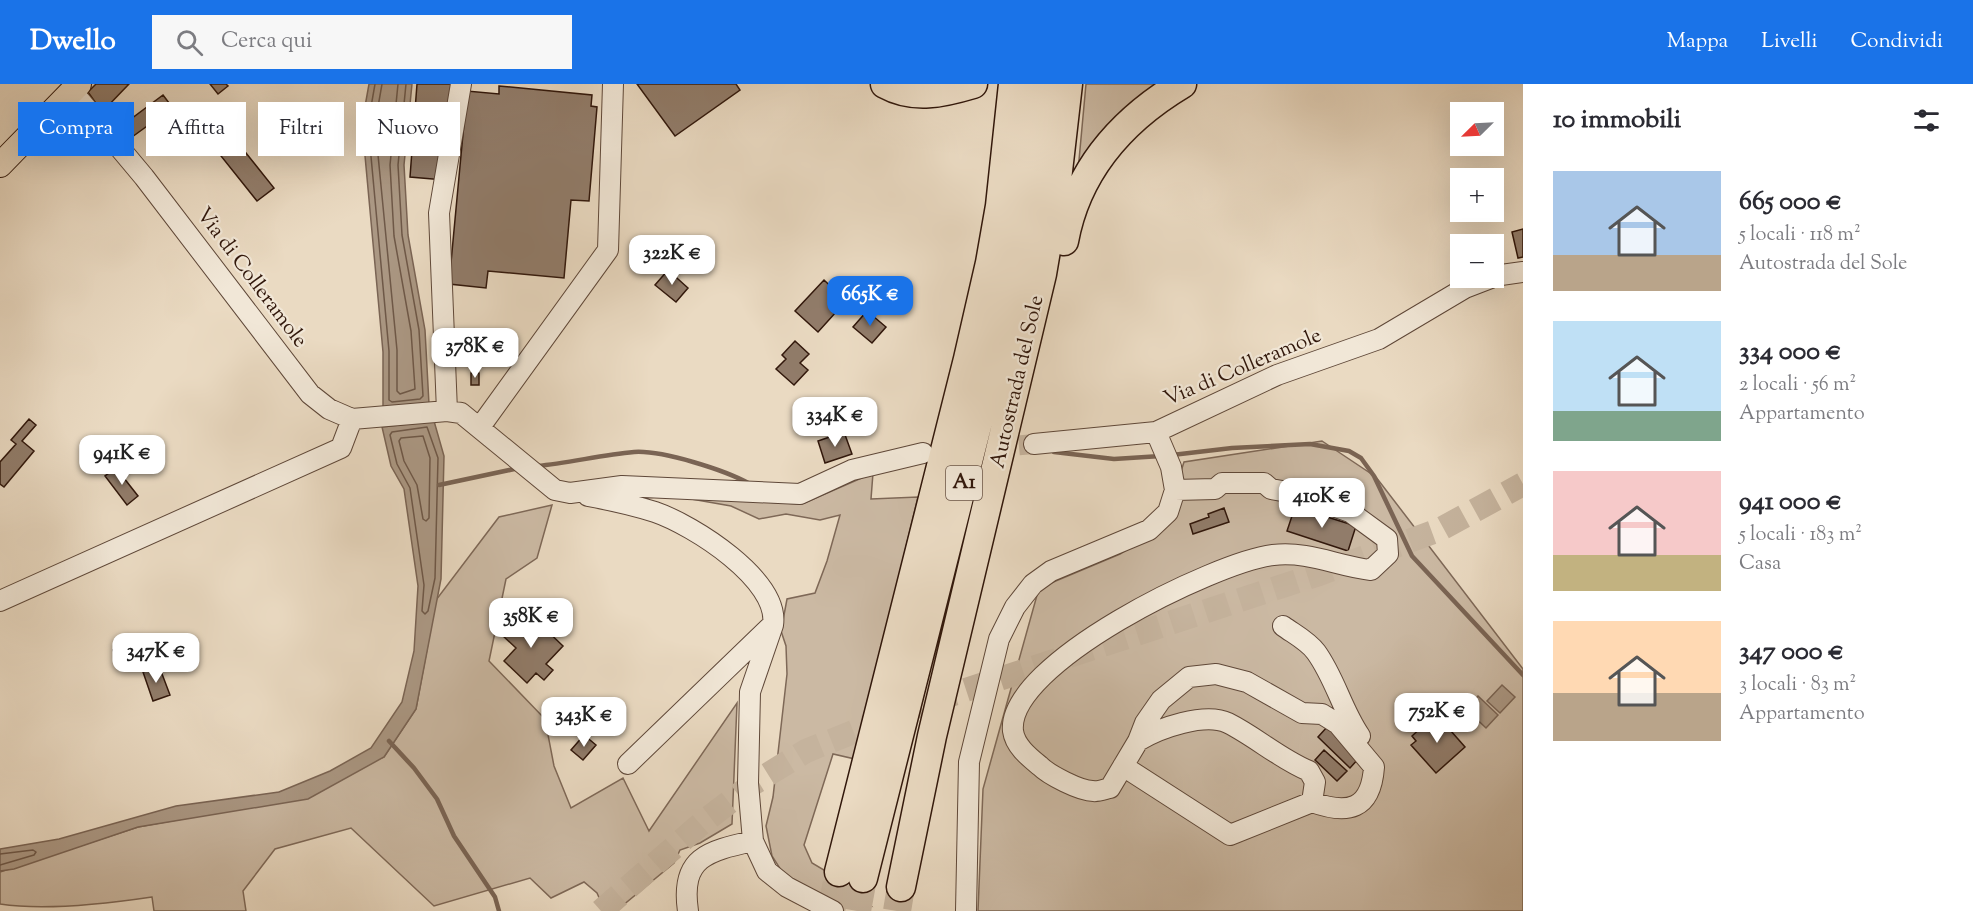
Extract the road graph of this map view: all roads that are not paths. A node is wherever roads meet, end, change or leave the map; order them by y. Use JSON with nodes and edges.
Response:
{"nodes":[{"id":1,"x":461,"y":84,"type":"edge"},
{"id":2,"x":613,"y":84,"type":"edge"},
{"id":3,"x":885,"y":84,"type":"edge"},
{"id":4,"x":974,"y":84,"type":"edge"},
{"id":5,"x":1068,"y":84,"type":"edge"},
{"id":6,"x":1182,"y":84,"type":"edge"},
{"id":7,"x":1014,"y":85,"type":"edge"},
{"id":8,"x":75,"y":88,"type":"edge"},
{"id":9,"x":0,"y":165,"type":"edge"},
{"id":10,"x":1523,"y":272,"type":"edge"},
{"id":11,"x":1504,"y":275,"type":"edge"},
{"id":12,"x":1466,"y":288,"type":"edge"},
{"id":13,"x":440,"y":412,"type":"junction"},
{"id":14,"x":352,"y":419,"type":"junction"},
{"id":15,"x":480,"y":428,"type":"junction"},
{"id":16,"x":1156,"y":432,"type":"junction"},
{"id":17,"x":1034,"y":444,"type":"tunnel mouth"},
{"id":18,"x":923,"y":453,"type":"dead end"},
{"id":19,"x":1175,"y":490,"type":"junction"},
{"id":20,"x":570,"y":493,"type":"junction"},
{"id":21,"x":967,"y":592,"type":"junction"},
{"id":22,"x":0,"y":601,"type":"edge"},
{"id":23,"x":773,"y":625,"type":"junction"},
{"id":24,"x":1283,"y":626,"type":"dead end"},
{"id":25,"x":1138,"y":741,"type":"junction"},
{"id":26,"x":628,"y":764,"type":"dead end"},
{"id":27,"x":1123,"y":766,"type":"junction"},
{"id":28,"x":1374,"y":767,"type":"junction"},
{"id":29,"x":1312,"y":802,"type":"junction"},
{"id":30,"x":753,"y":841,"type":"junction"},
{"id":31,"x":901,"y":887,"type":"tunnel mouth"},
{"id":32,"x":688,"y":911,"type":"edge"},
{"id":33,"x":833,"y":911,"type":"edge"},
{"id":34,"x":966,"y":911,"type":"edge"}],
"edges":[{"from":1,"to":13,"type":"street"},
{"from":2,"to":15,"type":"street"},
{"from":3,"to":4,"type":"highway"},
{"from":5,"to":21,"type":"highway","name":"Autostrada del Sole","number":"A1"},
{"from":6,"to":21,"type":"highway"},
{"from":7,"to":7,"type":"highway","name":"Autostrada del Sole","number":"A1"},
{"from":8,"to":9,"type":"main road"},
{"from":8,"to":14,"type":"street","name":"Via di Colleramole"},
{"from":10,"to":11,"type":"street","name":"Via di Colleramole"},
{"from":12,"to":16,"type":"street","name":"Via di Colleramole"},
{"from":13,"to":14,"type":"street","name":"Via di Colleramole"},
{"from":13,"to":15,"type":"street"},
{"from":14,"to":22,"type":"street"},
{"from":15,"to":20,"type":"street"},
{"from":16,"to":17,"type":"street","name":"Via di Colleramole"},
{"from":16,"to":19,"type":"street"},
{"from":18,"to":20,"type":"street"},
{"from":19,"to":27,"type":"street"},
{"from":19,"to":34,"type":"street"},
{"from":20,"to":23,"type":"street"},
{"from":21,"to":31,"type":"highway","name":"Autostrada del Sole","number":"A1"},
{"from":23,"to":26,"type":"street"},
{"from":23,"to":30,"type":"street"},
{"from":24,"to":28,"type":"street"},
{"from":25,"to":27,"type":"street"},
{"from":25,"to":28,"type":"street"},
{"from":25,"to":29,"type":"street"},
{"from":27,"to":29,"type":"street"},
{"from":28,"to":29,"type":"street"},
{"from":30,"to":32,"type":"street"},
{"from":30,"to":33,"type":"street"}]}
